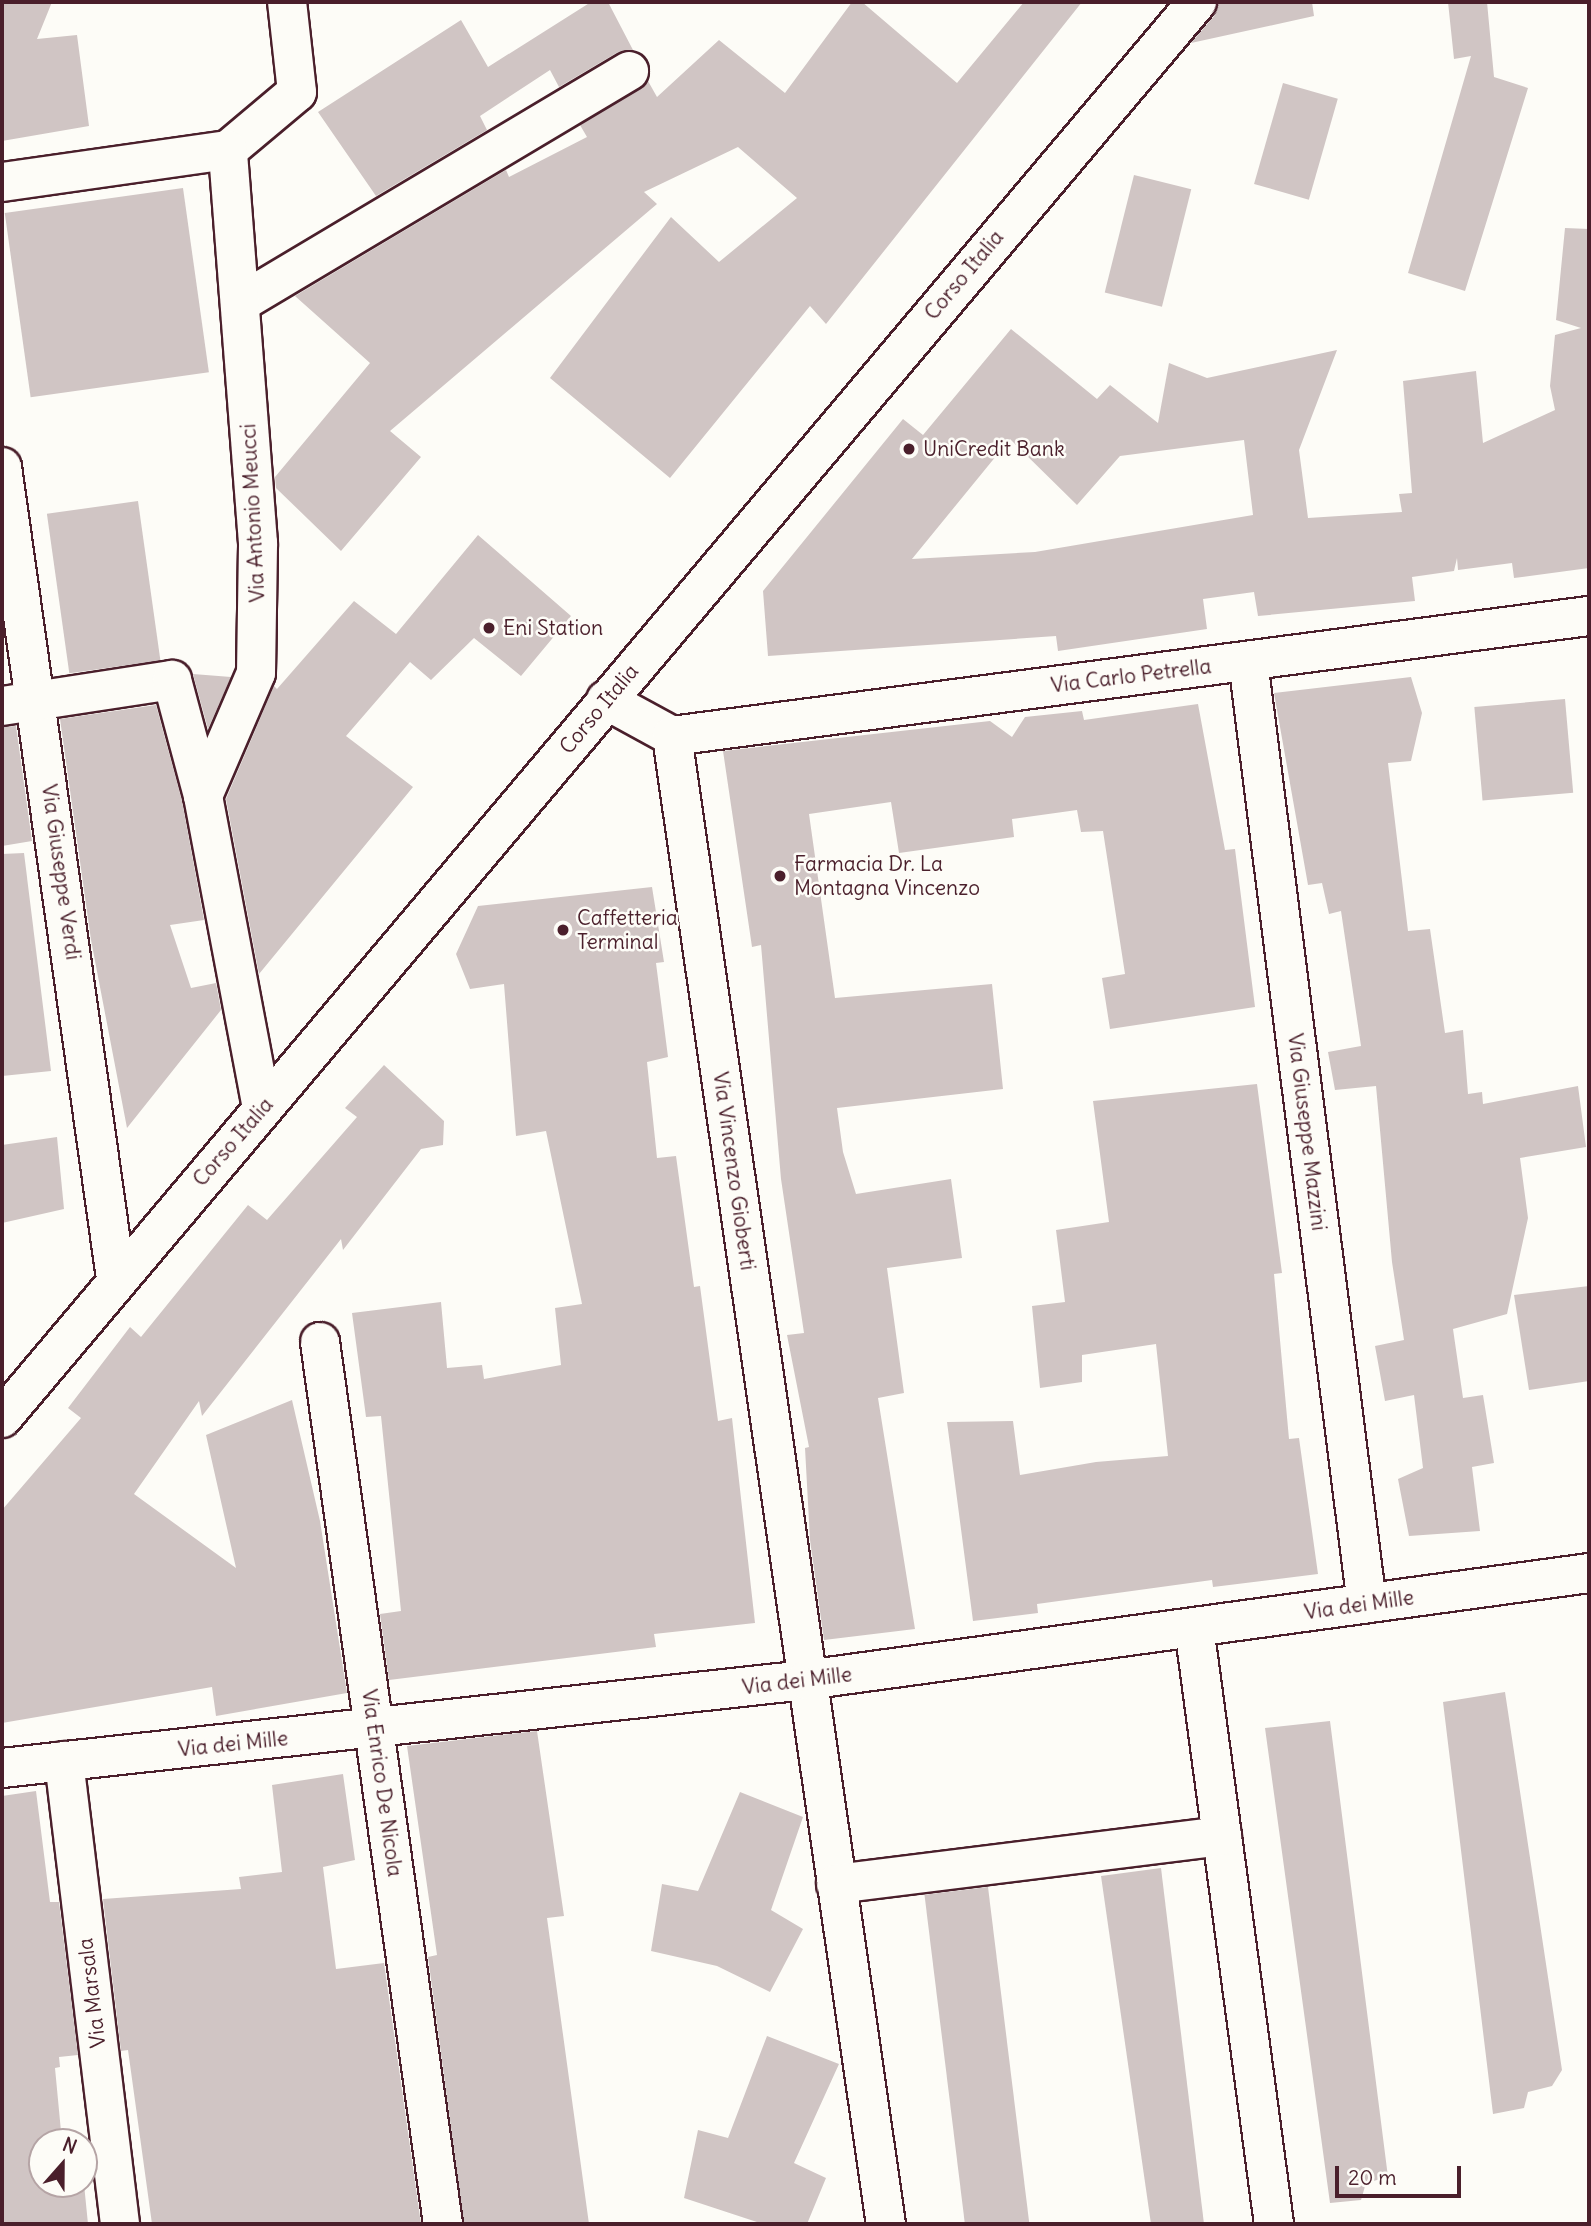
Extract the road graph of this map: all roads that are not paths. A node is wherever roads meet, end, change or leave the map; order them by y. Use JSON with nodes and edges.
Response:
{"nodes":[{"id":1,"x":287,"y":2,"type":"edge"},
{"id":2,"x":1183,"y":6,"type":"edge"},
{"id":3,"x":629,"y":71,"type":"dead end"},
{"id":4,"x":228,"y":150,"type":"junction"},
{"id":5,"x":2,"y":182,"type":"edge"},
{"id":6,"x":240,"y":303,"type":"junction"},
{"id":7,"x":2,"y":467,"type":"edge"},
{"id":8,"x":1589,"y":616,"type":"edge"},
{"id":9,"x":1248,"y":661,"type":"junction"},
{"id":10,"x":606,"y":700,"type":"junction"},
{"id":11,"x":20,"y":704,"type":"edge"},
{"id":12,"x":672,"y":736,"type":"junction"},
{"id":13,"x":203,"y":796,"type":"junction"},
{"id":14,"x":262,"y":1108,"type":"junction"},
{"id":15,"x":116,"y":1278,"type":"junction"},
{"id":16,"x":320,"y":1342,"type":"dead end"},
{"id":17,"x":2,"y":1418,"type":"edge"},
{"id":18,"x":1589,"y":1573,"type":"edge"},
{"id":19,"x":1367,"y":1604,"type":"junction"},
{"id":20,"x":1194,"y":1627,"type":"junction"},
{"id":21,"x":806,"y":1680,"type":"junction"},
{"id":22,"x":375,"y":1730,"type":"junction"},
{"id":23,"x":64,"y":1761,"type":"junction"},
{"id":24,"x":2,"y":1768,"type":"edge"},
{"id":25,"x":1222,"y":1836,"type":"junction"},
{"id":26,"x":836,"y":1884,"type":"junction"},
{"id":27,"x":120,"y":2224,"type":"edge"},
{"id":28,"x":443,"y":2224,"type":"edge"},
{"id":29,"x":886,"y":2224,"type":"edge"},
{"id":30,"x":1274,"y":2224,"type":"edge"}],
"edges":[{"from":1,"to":4,"type":"street"},
{"from":2,"to":10,"type":"street","name":"Corso Italia"},
{"from":3,"to":6,"type":"street"},
{"from":4,"to":5,"type":"street"},
{"from":4,"to":6,"type":"street","name":"Via Antonio Meucci"},
{"from":6,"to":13,"type":"street","name":"Via Antonio Meucci"},
{"from":7,"to":11,"type":"street","name":"Via Giuseppe Verdi"},
{"from":8,"to":9,"type":"street","name":"Via Carlo Petrella"},
{"from":9,"to":12,"type":"street","name":"Via Carlo Petrella"},
{"from":9,"to":19,"type":"street","name":"Via Giuseppe Mazzini"},
{"from":10,"to":12,"type":"street"},
{"from":10,"to":14,"type":"street","name":"Corso Italia"},
{"from":11,"to":13,"type":"street"},
{"from":11,"to":15,"type":"street","name":"Via Giuseppe Verdi"},
{"from":12,"to":21,"type":"street","name":"Via Vincenzo Gioberti"},
{"from":13,"to":14,"type":"street"},
{"from":14,"to":15,"type":"street","name":"Corso Italia"},
{"from":15,"to":17,"type":"street","name":"Corso Italia"},
{"from":16,"to":22,"type":"street","name":"Via Enrico De Nicola"},
{"from":18,"to":19,"type":"street","name":"Via dei Mille"},
{"from":19,"to":20,"type":"street","name":"Via dei Mille"},
{"from":20,"to":21,"type":"street","name":"Via dei Mille"},
{"from":20,"to":25,"type":"street"},
{"from":21,"to":22,"type":"street","name":"Via dei Mille"},
{"from":21,"to":26,"type":"street","name":"Via Vincenzo Gioberti"},
{"from":22,"to":23,"type":"street","name":"Via dei Mille"},
{"from":22,"to":28,"type":"street","name":"Via Enrico De Nicola"},
{"from":23,"to":24,"type":"street","name":"Via dei Mille"},
{"from":23,"to":27,"type":"street","name":"Via Marsala"},
{"from":25,"to":26,"type":"street"},
{"from":25,"to":30,"type":"street"},
{"from":26,"to":29,"type":"street","name":"Via Vincenzo Gioberti"}]}
